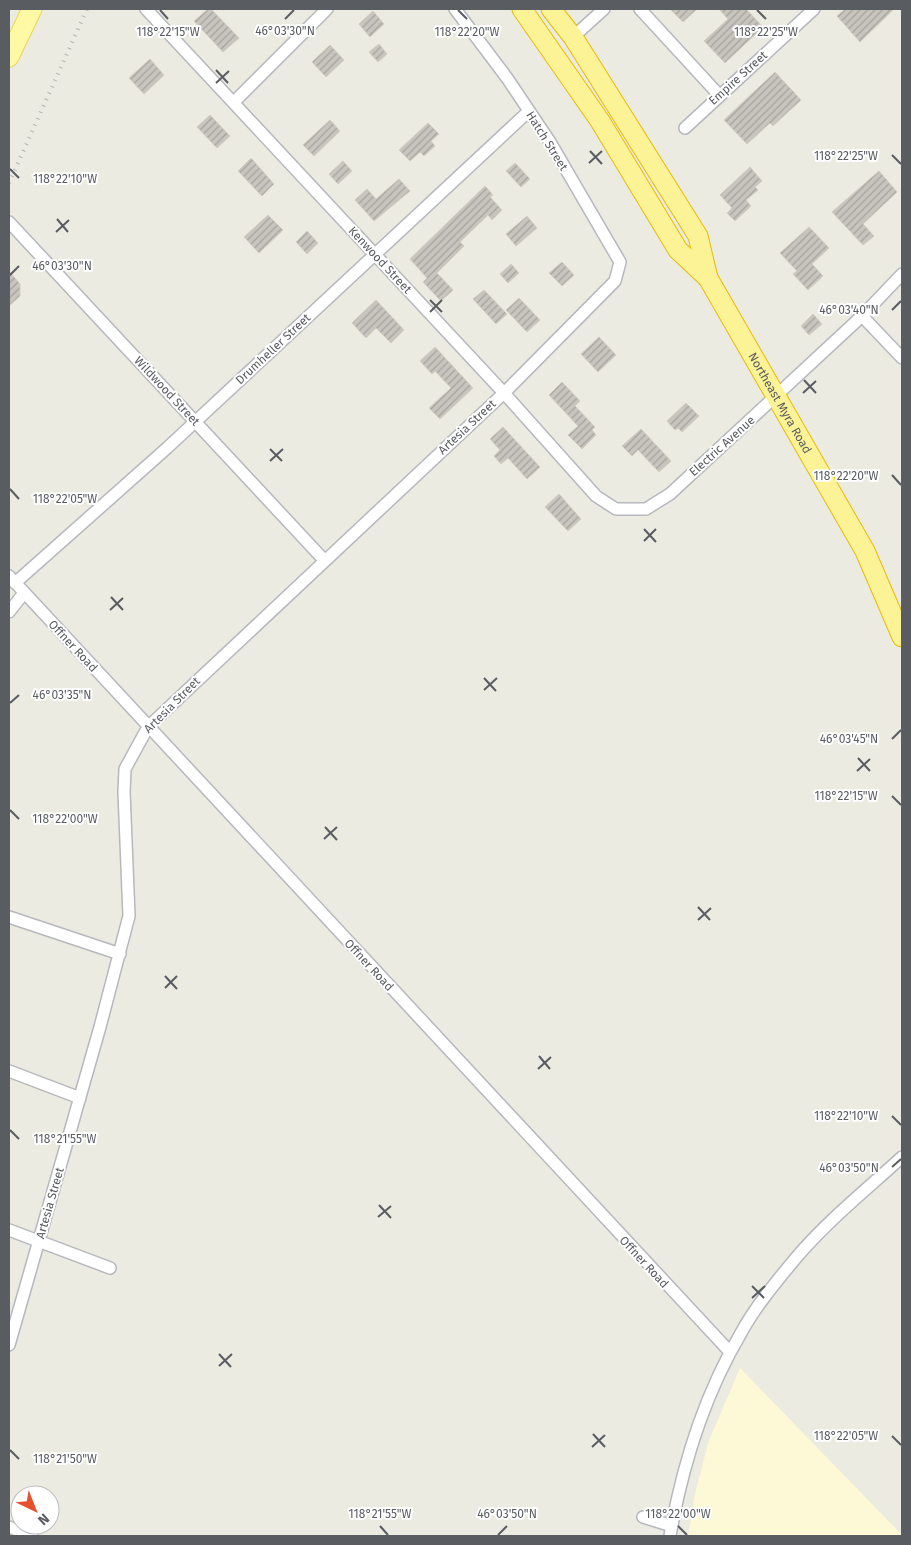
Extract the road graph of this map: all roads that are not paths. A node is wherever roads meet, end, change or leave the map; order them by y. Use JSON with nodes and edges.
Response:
{"nodes":[{"id":1,"x":32,"y":9,"type":"edge"},
{"id":2,"x":146,"y":9,"type":"edge"},
{"id":3,"x":327,"y":9,"type":"edge"},
{"id":4,"x":455,"y":9,"type":"edge"},
{"id":5,"x":522,"y":9,"type":"edge"},
{"id":6,"x":551,"y":9,"type":"edge"},
{"id":7,"x":604,"y":9,"type":"edge"},
{"id":8,"x":640,"y":9,"type":"edge"},
{"id":9,"x":814,"y":9,"type":"edge"},
{"id":10,"x":573,"y":37,"type":"junction"},
{"id":11,"x":9,"y":57,"type":"edge"},
{"id":12,"x":719,"y":95,"type":"junction"},
{"id":13,"x":234,"y":102,"type":"junction"},
{"id":14,"x":529,"y":112,"type":"junction"},
{"id":15,"x":685,"y":128,"type":"dead end"},
{"id":16,"x":9,"y":222,"type":"edge"},
{"id":17,"x":375,"y":254,"type":"junction"},
{"id":18,"x":902,"y":274,"type":"edge"},
{"id":19,"x":708,"y":278,"type":"junction"},
{"id":20,"x":615,"y":281,"type":"joint"},
{"id":21,"x":862,"y":316,"type":"junction"},
{"id":22,"x":902,"y":358,"type":"edge"},
{"id":23,"x":504,"y":392,"type":"junction"},
{"id":24,"x":775,"y":398,"type":"junction"},
{"id":25,"x":195,"y":422,"type":"junction"},
{"id":26,"x":616,"y":510,"type":"joint"},
{"id":27,"x":324,"y":560,"type":"junction"},
{"id":28,"x":12,"y":580,"type":"edge"},
{"id":29,"x":24,"y":593,"type":"junction"},
{"id":30,"x":9,"y":612,"type":"edge"},
{"id":31,"x":902,"y":636,"type":"edge"},
{"id":32,"x":148,"y":726,"type":"junction"},
{"id":33,"x":9,"y":917,"type":"edge"},
{"id":34,"x":120,"y":954,"type":"junction"},
{"id":35,"x":9,"y":1071,"type":"edge"},
{"id":36,"x":80,"y":1098,"type":"junction"},
{"id":37,"x":902,"y":1158,"type":"edge"},
{"id":38,"x":9,"y":1230,"type":"edge"},
{"id":39,"x":39,"y":1241,"type":"junction"},
{"id":40,"x":110,"y":1268,"type":"dead end"},
{"id":41,"x":9,"y":1345,"type":"edge"},
{"id":42,"x":730,"y":1352,"type":"junction"},
{"id":43,"x":643,"y":1518,"type":"dead end"},
{"id":44,"x":9,"y":1527,"type":"edge"},
{"id":45,"x":671,"y":1531,"type":"edge"},
{"id":46,"x":32,"y":1536,"type":"edge"}],
"edges":[{"from":1,"to":11,"type":"main road"},
{"from":2,"to":13,"type":"street","name":"Kenwood Street"},
{"from":3,"to":13,"type":"street"},
{"from":4,"to":14,"type":"street","name":"Hatch Street"},
{"from":5,"to":19,"type":"highway","name":"Northeast Myra Road"},
{"from":6,"to":10,"type":"highway","name":"Northeast Myra Road"},
{"from":7,"to":10,"type":"street"},
{"from":8,"to":12,"type":"street"},
{"from":9,"to":12,"type":"street","name":"Empire Street"},
{"from":10,"to":19,"type":"highway","name":"Northeast Myra Road"},
{"from":12,"to":15,"type":"street","name":"Empire Street"},
{"from":13,"to":17,"type":"street","name":"Kenwood Street"},
{"from":14,"to":17,"type":"street","name":"Drumheller Street"},
{"from":14,"to":20,"type":"street","name":"Hatch Street"},
{"from":16,"to":25,"type":"street","name":"Wildwood Street"},
{"from":17,"to":23,"type":"street","name":"Kenwood Street"},
{"from":17,"to":25,"type":"street","name":"Drumheller Street"},
{"from":18,"to":21,"type":"street","name":"Electric Avenue"},
{"from":19,"to":24,"type":"highway","name":"Northeast Myra Road"},
{"from":20,"to":23,"type":"street","name":"Artesia Street"},
{"from":21,"to":22,"type":"street"},
{"from":21,"to":24,"type":"street","name":"Electric Avenue"},
{"from":23,"to":26,"type":"street","name":"Kenwood Street"},
{"from":23,"to":27,"type":"street","name":"Artesia Street"},
{"from":24,"to":26,"type":"street","name":"Electric Avenue"},
{"from":24,"to":31,"type":"highway","name":"Northeast Myra Road"},
{"from":25,"to":27,"type":"street","name":"Wildwood Street"},
{"from":25,"to":28,"type":"street","name":"Drumheller Street"},
{"from":27,"to":32,"type":"street","name":"Artesia Street"},
{"from":28,"to":29,"type":"street","name":"Offner Road"},
{"from":29,"to":30,"type":"street"},
{"from":29,"to":32,"type":"street","name":"Offner Road"},
{"from":32,"to":34,"type":"street","name":"Artesia Street"},
{"from":32,"to":42,"type":"street","name":"Offner Road"},
{"from":33,"to":34,"type":"street"},
{"from":34,"to":36,"type":"street","name":"Artesia Street"},
{"from":35,"to":36,"type":"street"},
{"from":36,"to":39,"type":"street","name":"Artesia Street"},
{"from":37,"to":42,"type":"street"},
{"from":38,"to":39,"type":"street"},
{"from":39,"to":40,"type":"street"},
{"from":39,"to":41,"type":"street","name":"Artesia Street"},
{"from":42,"to":45,"type":"street"},
{"from":43,"to":45,"type":"street"},
{"from":44,"to":46,"type":"street"}]}
